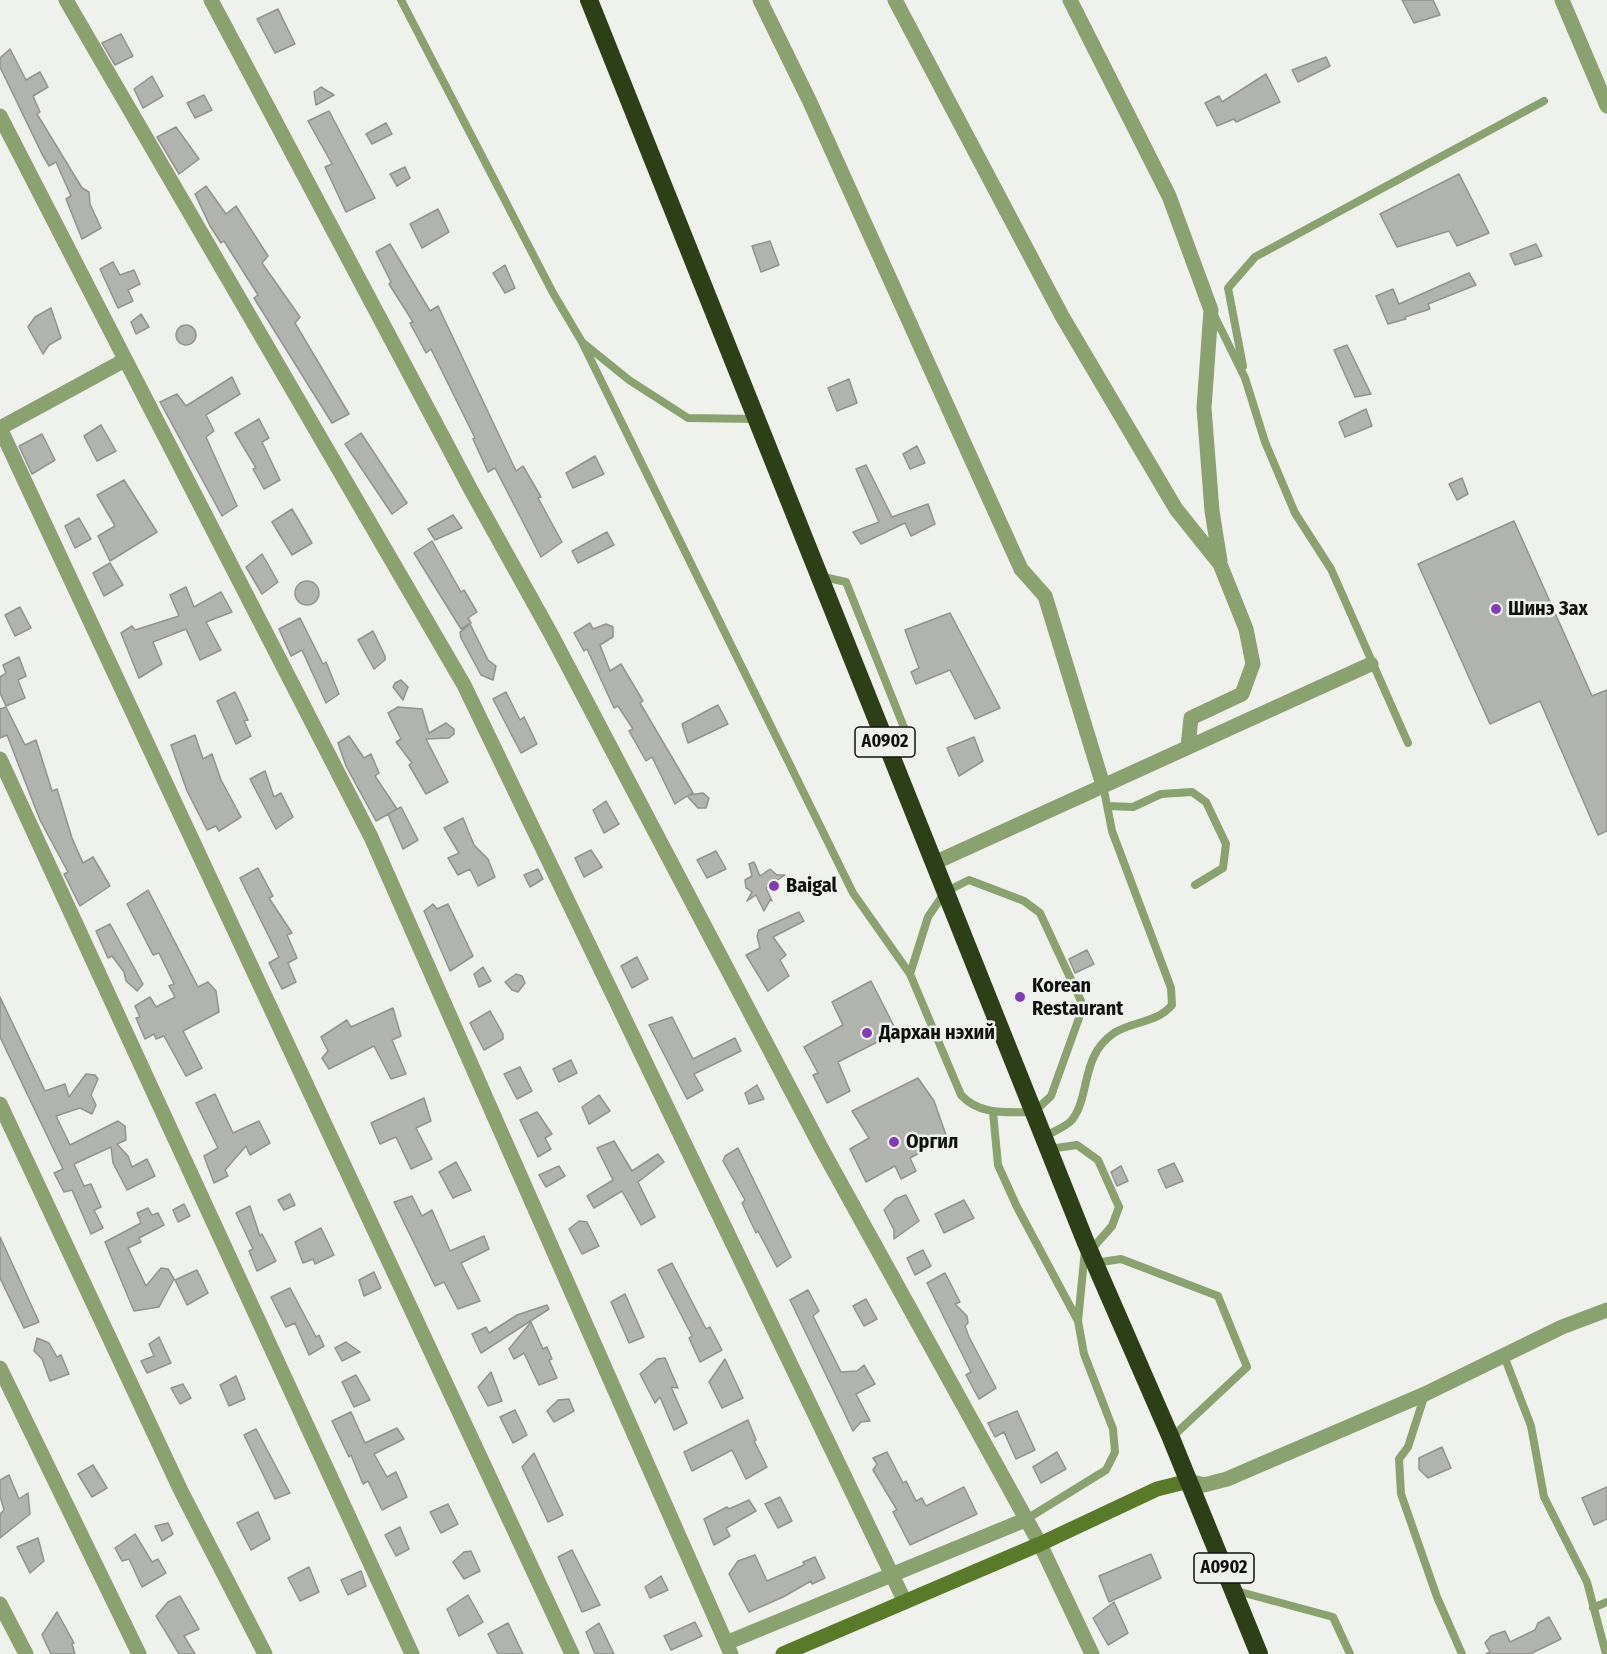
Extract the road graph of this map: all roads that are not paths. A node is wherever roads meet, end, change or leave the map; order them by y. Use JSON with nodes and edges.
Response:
{"nodes":[{"id":1,"x":66,"y":0,"type":"edge"},
{"id":2,"x":211,"y":0,"type":"edge"},
{"id":3,"x":401,"y":0,"type":"edge"},
{"id":4,"x":589,"y":0,"type":"edge"},
{"id":5,"x":760,"y":0,"type":"edge"},
{"id":6,"x":895,"y":0,"type":"edge"},
{"id":7,"x":1070,"y":0,"type":"edge"},
{"id":8,"x":1562,"y":0,"type":"edge"},
{"id":9,"x":1544,"y":101,"type":"dead end"},
{"id":10,"x":1607,"y":106,"type":"edge"},
{"id":11,"x":0,"y":116,"type":"edge"},
{"id":12,"x":1211,"y":310,"type":"junction"},
{"id":13,"x":582,"y":342,"type":"junction"},
{"id":14,"x":125,"y":360,"type":"junction"},
{"id":15,"x":1245,"y":378,"type":"junction"},
{"id":16,"x":755,"y":419,"type":"junction"},
{"id":17,"x":0,"y":428,"type":"edge"},
{"id":18,"x":1220,"y":564,"type":"junction"},
{"id":19,"x":818,"y":576,"type":"junction"},
{"id":20,"x":1371,"y":664,"type":"junction"},
{"id":21,"x":887,"y":684,"type":"junction"},
{"id":22,"x":865,"y":692,"type":"junction"},
{"id":23,"x":1408,"y":743,"type":"dead end"},
{"id":24,"x":1188,"y":747,"type":"junction"},
{"id":25,"x":891,"y":757,"type":"junction"},
{"id":26,"x":0,"y":759,"type":"edge"},
{"id":27,"x":1103,"y":785,"type":"junction"},
{"id":28,"x":1108,"y":806,"type":"junction"},
{"id":29,"x":934,"y":863,"type":"junction"},
{"id":30,"x":1195,"y":885,"type":"dead end"},
{"id":31,"x":945,"y":892,"type":"junction"},
{"id":32,"x":910,"y":974,"type":"junction"},
{"id":33,"x":0,"y":1104,"type":"edge"},
{"id":34,"x":993,"y":1112,"type":"junction"},
{"id":35,"x":1034,"y":1112,"type":"junction"},
{"id":36,"x":1046,"y":1143,"type":"junction"},
{"id":37,"x":1090,"y":1253,"type":"junction"},
{"id":38,"x":1607,"y":1310,"type":"edge"},
{"id":39,"x":1078,"y":1321,"type":"junction"},
{"id":40,"x":1504,"y":1356,"type":"junction"},
{"id":41,"x":0,"y":1368,"type":"edge"},
{"id":42,"x":1425,"y":1394,"type":"junction"},
{"id":43,"x":1170,"y":1438,"type":"junction"},
{"id":44,"x":1189,"y":1481,"type":"junction"},
{"id":45,"x":1025,"y":1520,"type":"junction"},
{"id":46,"x":1041,"y":1544,"type":"junction"},
{"id":47,"x":891,"y":1573,"type":"junction"},
{"id":48,"x":1233,"y":1589,"type":"junction"},
{"id":49,"x":905,"y":1602,"type":"junction"},
{"id":50,"x":1607,"y":1602,"type":"edge"},
{"id":51,"x":0,"y":1604,"type":"edge"},
{"id":52,"x":1593,"y":1608,"type":"junction"},
{"id":53,"x":728,"y":1648,"type":"edge"},
{"id":54,"x":26,"y":1654,"type":"edge"},
{"id":55,"x":139,"y":1654,"type":"edge"},
{"id":56,"x":265,"y":1654,"type":"edge"},
{"id":57,"x":412,"y":1654,"type":"edge"},
{"id":58,"x":572,"y":1654,"type":"edge"},
{"id":59,"x":783,"y":1654,"type":"edge"},
{"id":60,"x":1092,"y":1654,"type":"edge"},
{"id":61,"x":1259,"y":1654,"type":"edge"},
{"id":62,"x":1350,"y":1654,"type":"edge"},
{"id":63,"x":1462,"y":1654,"type":"edge"},
{"id":64,"x":1605,"y":1654,"type":"edge"}],
"edges":[{"from":1,"to":47,"type":"street"},
{"from":2,"to":45,"type":"street"},
{"from":3,"to":13,"type":"lane"},
{"from":4,"to":16,"type":"highway","number":"A0902"},
{"from":5,"to":27,"type":"street"},
{"from":6,"to":18,"type":"street"},
{"from":7,"to":12,"type":"street"},
{"from":8,"to":10,"type":"street"},
{"from":9,"to":15,"type":"lane"},
{"from":11,"to":14,"type":"street"},
{"from":12,"to":15,"type":"lane"},
{"from":12,"to":18,"type":"street"},
{"from":13,"to":16,"type":"lane"},
{"from":13,"to":32,"type":"lane"},
{"from":14,"to":17,"type":"street"},
{"from":14,"to":53,"type":"street"},
{"from":15,"to":20,"type":"lane"},
{"from":16,"to":19,"type":"highway","number":"A0902"},
{"from":17,"to":58,"type":"street"},
{"from":18,"to":24,"type":"street"},
{"from":19,"to":21,"type":"lane"},
{"from":19,"to":22,"type":"highway","number":"A0902"},
{"from":20,"to":23,"type":"lane"},
{"from":20,"to":24,"type":"street"},
{"from":21,"to":22,"type":"lane"},
{"from":21,"to":25,"type":"lane"},
{"from":22,"to":25,"type":"highway","number":"A0902"},
{"from":24,"to":27,"type":"street"},
{"from":25,"to":29,"type":"highway","number":"A0902"},
{"from":26,"to":57,"type":"street"},
{"from":27,"to":28,"type":"lane"},
{"from":27,"to":29,"type":"street"},
{"from":28,"to":30,"type":"lane"},
{"from":28,"to":36,"type":"lane"},
{"from":29,"to":31,"type":"highway","number":"A0902"},
{"from":31,"to":32,"type":"lane"},
{"from":31,"to":35,"type":"highway","number":"A0902"},
{"from":31,"to":35,"type":"lane"},
{"from":32,"to":34,"type":"lane"},
{"from":33,"to":56,"type":"street"},
{"from":34,"to":35,"type":"lane"},
{"from":34,"to":39,"type":"lane"},
{"from":35,"to":36,"type":"highway","number":"A0902"},
{"from":36,"to":37,"type":"highway","number":"A0902"},
{"from":36,"to":37,"type":"lane"},
{"from":37,"to":39,"type":"lane"},
{"from":37,"to":43,"type":"highway","number":"A0902"},
{"from":37,"to":43,"type":"lane"},
{"from":38,"to":40,"type":"street"},
{"from":39,"to":45,"type":"lane"},
{"from":40,"to":42,"type":"street"},
{"from":40,"to":52,"type":"lane"},
{"from":41,"to":55,"type":"street"},
{"from":42,"to":44,"type":"street"},
{"from":42,"to":63,"type":"lane"},
{"from":43,"to":44,"type":"highway","number":"A0902"},
{"from":44,"to":46,"type":"street"},
{"from":44,"to":48,"type":"highway","number":"A0902"},
{"from":45,"to":46,"type":"street"},
{"from":45,"to":47,"type":"street"},
{"from":46,"to":49,"type":"street"},
{"from":46,"to":60,"type":"street"},
{"from":47,"to":49,"type":"street"},
{"from":47,"to":53,"type":"street"},
{"from":48,"to":61,"type":"highway","number":"A0902"},
{"from":48,"to":62,"type":"lane"},
{"from":49,"to":59,"type":"street"},
{"from":50,"to":52,"type":"lane"},
{"from":51,"to":54,"type":"street"},
{"from":52,"to":64,"type":"lane"}]}
